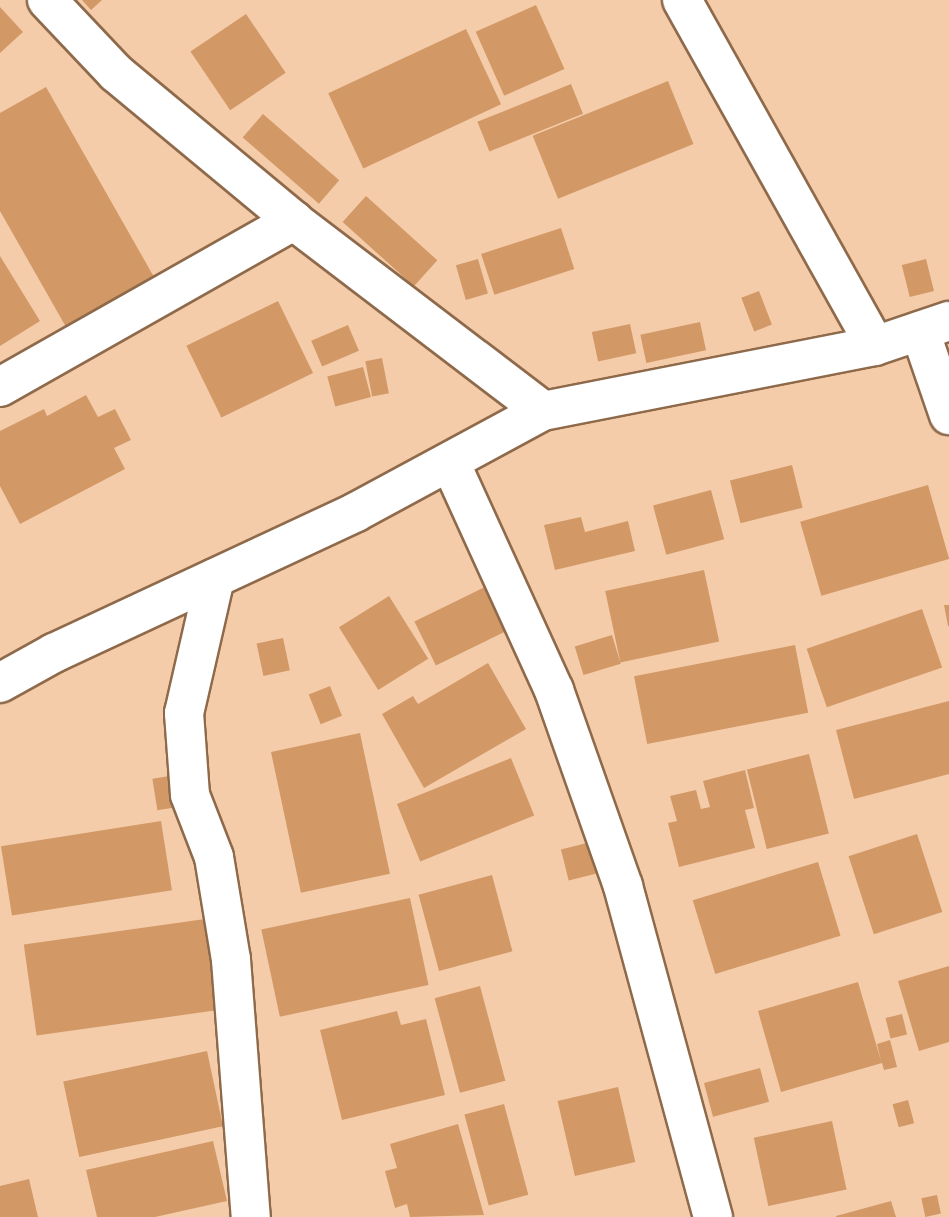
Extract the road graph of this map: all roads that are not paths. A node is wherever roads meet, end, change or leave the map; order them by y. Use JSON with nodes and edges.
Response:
{"nodes":[{"id":1,"x":47,"y":0,"type":"edge"},
{"id":2,"x":682,"y":0,"type":"edge"},
{"id":3,"x":294,"y":221,"type":"junction"},
{"id":4,"x":934,"y":326,"type":"edge"},
{"id":5,"x":875,"y":346,"type":"junction"},
{"id":6,"x":0,"y":387,"type":"edge"},
{"id":7,"x":543,"y":411,"type":"junction"},
{"id":8,"x":949,"y":415,"type":"edge"},
{"id":9,"x":450,"y":461,"type":"junction"},
{"id":10,"x":215,"y":578,"type":"junction"},
{"id":11,"x":0,"y":683,"type":"edge"},
{"id":12,"x":251,"y":1217,"type":"edge"},
{"id":13,"x":713,"y":1217,"type":"edge"}],
"edges":[{"from":1,"to":3,"type":"street"},
{"from":2,"to":5,"type":"street"},
{"from":3,"to":6,"type":"street"},
{"from":3,"to":7,"type":"street"},
{"from":4,"to":5,"type":"street"},
{"from":4,"to":8,"type":"street"},
{"from":5,"to":7,"type":"street"},
{"from":7,"to":9,"type":"street"},
{"from":9,"to":10,"type":"street"},
{"from":9,"to":13,"type":"street"},
{"from":10,"to":11,"type":"street"},
{"from":10,"to":12,"type":"street"}]}
